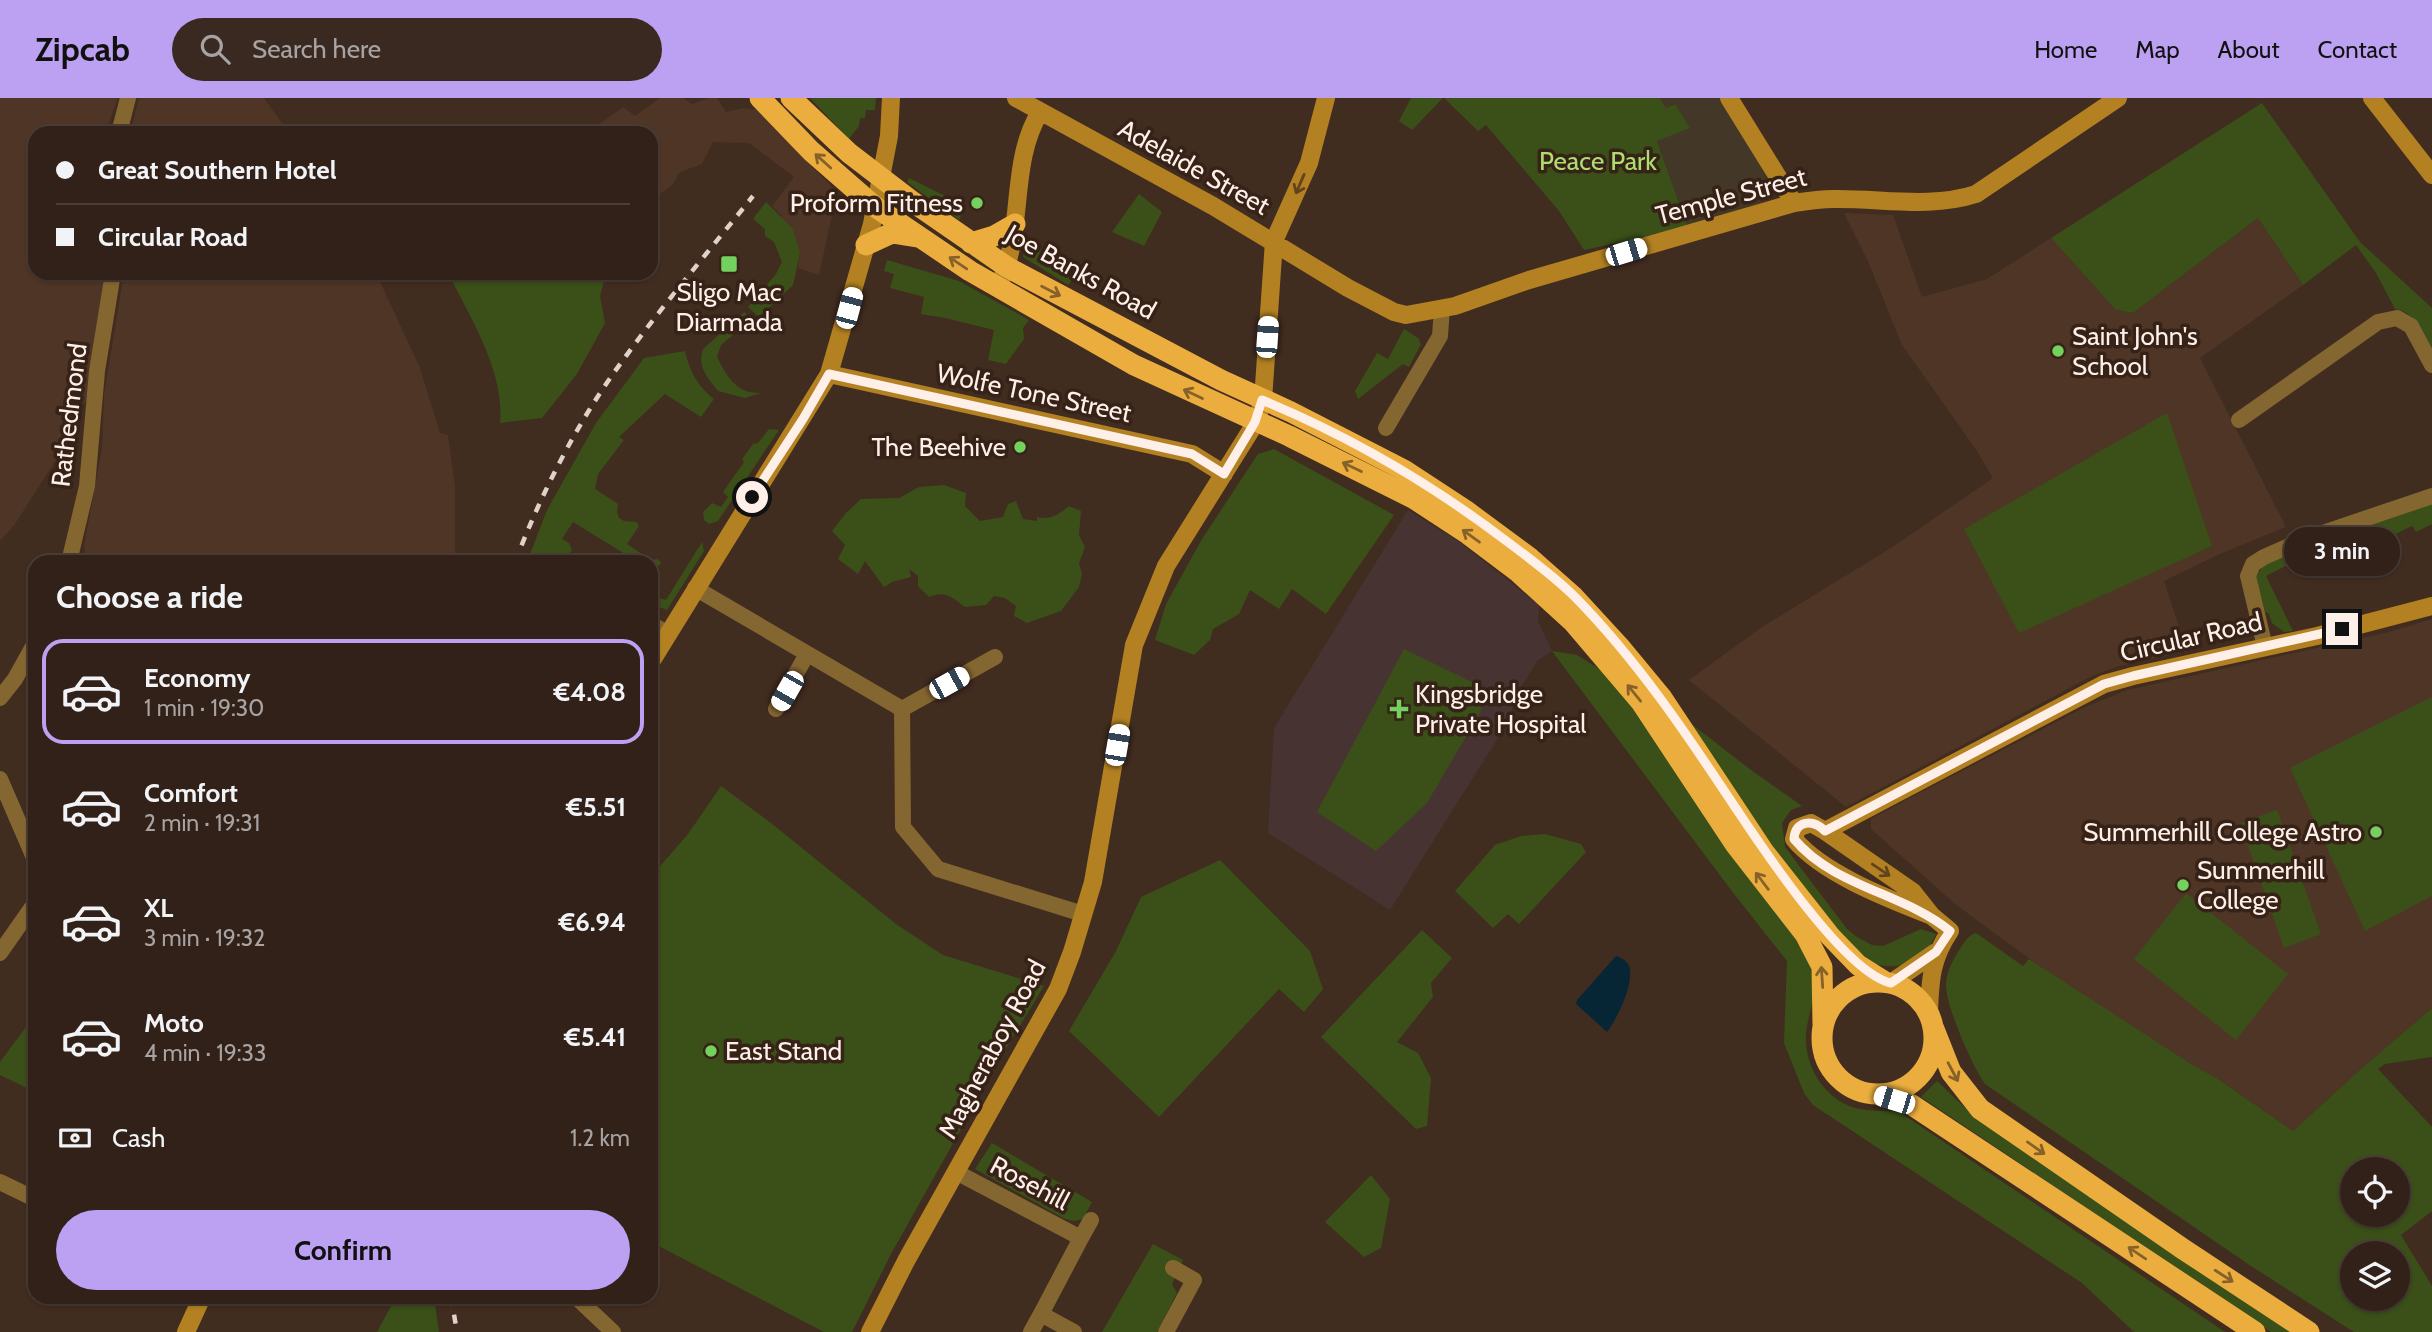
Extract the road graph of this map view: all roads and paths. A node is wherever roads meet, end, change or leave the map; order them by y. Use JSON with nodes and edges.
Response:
{"nodes":[{"id":1,"x":128,"y":98,"type":"edge"},
{"id":2,"x":760,"y":98,"type":"edge"},
{"id":3,"x":791,"y":98,"type":"edge"},
{"id":4,"x":891,"y":98,"type":"edge"},
{"id":5,"x":1016,"y":98,"type":"edge"},
{"id":6,"x":1326,"y":98,"type":"edge"},
{"id":7,"x":1729,"y":98,"type":"edge"},
{"id":8,"x":2118,"y":98,"type":"edge"},
{"id":9,"x":2372,"y":98,"type":"edge"},
{"id":10,"x":1040,"y":112,"type":"junction"},
{"id":11,"x":121,"y":126,"type":"edge"},
{"id":12,"x":2432,"y":175,"type":"edge"},
{"id":13,"x":881,"y":178,"type":"junction"},
{"id":14,"x":1794,"y":203,"type":"junction"},
{"id":15,"x":874,"y":206,"type":"junction"},
{"id":16,"x":1015,"y":224,"type":"junction"},
{"id":17,"x":919,"y":237,"type":"junction"},
{"id":18,"x":1273,"y":241,"type":"junction"},
{"id":19,"x":971,"y":243,"type":"junction"},
{"id":20,"x":866,"y":245,"type":"junction"},
{"id":21,"x":1007,"y":267,"type":"junction"},
{"id":22,"x":112,"y":280,"type":"edge"},
{"id":23,"x":998,"y":288,"type":"junction"},
{"id":24,"x":1442,"y":308,"type":"junction"},
{"id":25,"x":2432,"y":365,"type":"edge"},
{"id":26,"x":829,"y":374,"type":"junction"},
{"id":27,"x":1262,"y":400,"type":"junction"},
{"id":28,"x":2239,"y":420,"type":"dead end"},
{"id":29,"x":1255,"y":422,"type":"junction"},
{"id":30,"x":1386,"y":428,"type":"dead end"},
{"id":31,"x":1228,"y":469,"type":"junction"},
{"id":32,"x":2432,"y":496,"type":"edge"},
{"id":33,"x":71,"y":555,"type":"edge"},
{"id":34,"x":695,"y":588,"type":"junction"},
{"id":35,"x":2432,"y":606,"type":"edge"},
{"id":36,"x":658,"y":628,"type":"edge"},
{"id":37,"x":668,"y":634,"type":"junction"},
{"id":38,"x":2265,"y":647,"type":"junction"},
{"id":39,"x":658,"y":650,"type":"edge"},
{"id":40,"x":807,"y":654,"type":"junction"},
{"id":41,"x":28,"y":656,"type":"edge"},
{"id":42,"x":995,"y":657,"type":"dead end"},
{"id":43,"x":0,"y":698,"type":"edge"},
{"id":44,"x":776,"y":709,"type":"dead end"},
{"id":45,"x":902,"y":709,"type":"junction"},
{"id":46,"x":0,"y":779,"type":"edge"},
{"id":47,"x":1825,"y":831,"type":"junction"},
{"id":48,"x":28,"y":844,"type":"edge"},
{"id":49,"x":28,"y":912,"type":"edge"},
{"id":50,"x":1083,"y":915,"type":"junction"},
{"id":51,"x":1932,"y":916,"type":"junction"},
{"id":52,"x":2,"y":944,"type":"edge"},
{"id":53,"x":1936,"y":952,"type":"junction"},
{"id":54,"x":1888,"y":982,"type":"junction"},
{"id":55,"x":1931,"y":1021,"type":"junction"},
{"id":56,"x":1824,"y":1024,"type":"junction"},
{"id":57,"x":1876,"y":1094,"type":"junction"},
{"id":58,"x":956,"y":1172,"type":"junction"},
{"id":59,"x":0,"y":1182,"type":"edge"},
{"id":60,"x":28,"y":1196,"type":"edge"},
{"id":61,"x":1091,"y":1220,"type":"dead end"},
{"id":62,"x":1082,"y":1238,"type":"junction"},
{"id":63,"x":1173,"y":1268,"type":"dead end"},
{"id":64,"x":199,"y":1304,"type":"edge"},
{"id":65,"x":583,"y":1304,"type":"edge"},
{"id":66,"x":2281,"y":1313,"type":"junction"},
{"id":67,"x":1041,"y":1314,"type":"junction"},
{"id":68,"x":186,"y":1332,"type":"edge"},
{"id":69,"x":613,"y":1332,"type":"edge"},
{"id":70,"x":870,"y":1332,"type":"edge"},
{"id":71,"x":1031,"y":1332,"type":"edge"},
{"id":72,"x":1074,"y":1332,"type":"edge"},
{"id":73,"x":1166,"y":1332,"type":"edge"},
{"id":74,"x":2255,"y":1332,"type":"edge"},
{"id":75,"x":2309,"y":1332,"type":"edge"},
{"id":76,"x":2316,"y":1332,"type":"edge"}],
"edges":[{"from":1,"to":11,"type":"street"},
{"from":15,"to":2,"type":"highway","name":"Joe Banks Road","one_way":true},
{"from":3,"to":13,"type":"highway","name":"Joe Banks Road"},
{"from":4,"to":13,"type":"street"},
{"from":5,"to":10,"type":"street","name":"Adelaide Street"},
{"from":6,"to":18,"type":"street","one_way":true},
{"from":7,"to":14,"type":"street"},
{"from":8,"to":14,"type":"street","name":"Temple Street"},
{"from":9,"to":12,"type":"street"},
{"from":10,"to":16,"type":"street"},
{"from":10,"to":18,"type":"street","name":"Adelaide Street"},
{"from":13,"to":15,"type":"street"},
{"from":13,"to":19,"type":"highway","name":"Joe Banks Road"},
{"from":14,"to":24,"type":"street","name":"Temple Street"},
{"from":15,"to":17,"type":"highway","name":"Joe Banks Road"},
{"from":15,"to":20,"type":"street"},
{"from":16,"to":19,"type":"highway"},
{"from":16,"to":21,"type":"street"},
{"from":17,"to":20,"type":"highway"},
{"from":23,"to":17,"type":"highway","name":"Joe Banks Road","one_way":true},
{"from":18,"to":24,"type":"street","name":"Temple Street"},
{"from":18,"to":27,"type":"street","name":"Magheraboy Road"},
{"from":19,"to":21,"type":"highway","name":"Joe Banks Road"},
{"from":20,"to":26,"type":"street"},
{"from":21,"to":23,"type":"street"},
{"from":21,"to":27,"type":"highway","name":"Joe Banks Road","one_way":true},
{"from":22,"to":33,"type":"street","name":"Rathedmond"},
{"from":29,"to":23,"type":"highway","name":"Joe Banks Road","one_way":true},
{"from":24,"to":30,"type":"street"},
{"from":25,"to":28,"type":"street"},
{"from":26,"to":31,"type":"street","name":"Wolfe Tone Street"},
{"from":26,"to":34,"type":"street"},
{"from":27,"to":29,"type":"street","name":"Magheraboy Road"},
{"from":27,"to":54,"type":"highway","name":"Joe Banks Road"},
{"from":29,"to":31,"type":"street","name":"Magheraboy Road"},
{"from":56,"to":29,"type":"highway","name":"Joe Banks Road","one_way":true},
{"from":31,"to":50,"type":"street","name":"Magheraboy Road"},
{"from":32,"to":38,"type":"street"},
{"from":34,"to":37,"type":"street"},
{"from":34,"to":40,"type":"street"},
{"from":35,"to":38,"type":"street","name":"Circular Road"},
{"from":36,"to":37,"type":"street"},
{"from":37,"to":39,"type":"street"},
{"from":38,"to":47,"type":"street","name":"Circular Road"},
{"from":40,"to":44,"type":"street"},
{"from":40,"to":45,"type":"street"},
{"from":41,"to":43,"type":"street"},
{"from":42,"to":45,"type":"street"},
{"from":45,"to":50,"type":"street"},
{"from":46,"to":48,"type":"street"},
{"from":47,"to":51,"type":"street","one_way":true},
{"from":47,"to":51,"type":"street","name":"Circular Road"},
{"from":49,"to":52,"type":"street"},
{"from":50,"to":58,"type":"street","name":"Magheraboy Road"},
{"from":51,"to":53,"type":"street"},
{"from":53,"to":54,"type":"street"},
{"from":53,"to":55,"type":"street"},
{"from":54,"to":55,"type":"highway"},
{"from":54,"to":56,"type":"highway"},
{"from":55,"to":57,"type":"highway"},
{"from":55,"to":66,"type":"highway","one_way":true},
{"from":56,"to":57,"type":"highway"},
{"from":74,"to":57,"type":"highway","one_way":true},
{"from":58,"to":62,"type":"street","name":"Rosehill"},
{"from":58,"to":70,"type":"street","name":"Magheraboy Road"},
{"from":59,"to":60,"type":"street"},
{"from":61,"to":62,"type":"street","name":"Rosehill"},
{"from":62,"to":67,"type":"street","name":"Rosehill"},
{"from":63,"to":73,"type":"street"},
{"from":64,"to":68,"type":"street"},
{"from":65,"to":69,"type":"street"},
{"from":66,"to":75,"type":"highway"},
{"from":66,"to":76,"type":"highway"},
{"from":67,"to":71,"type":"street","name":"Rosehill"},
{"from":67,"to":72,"type":"street"}]}
